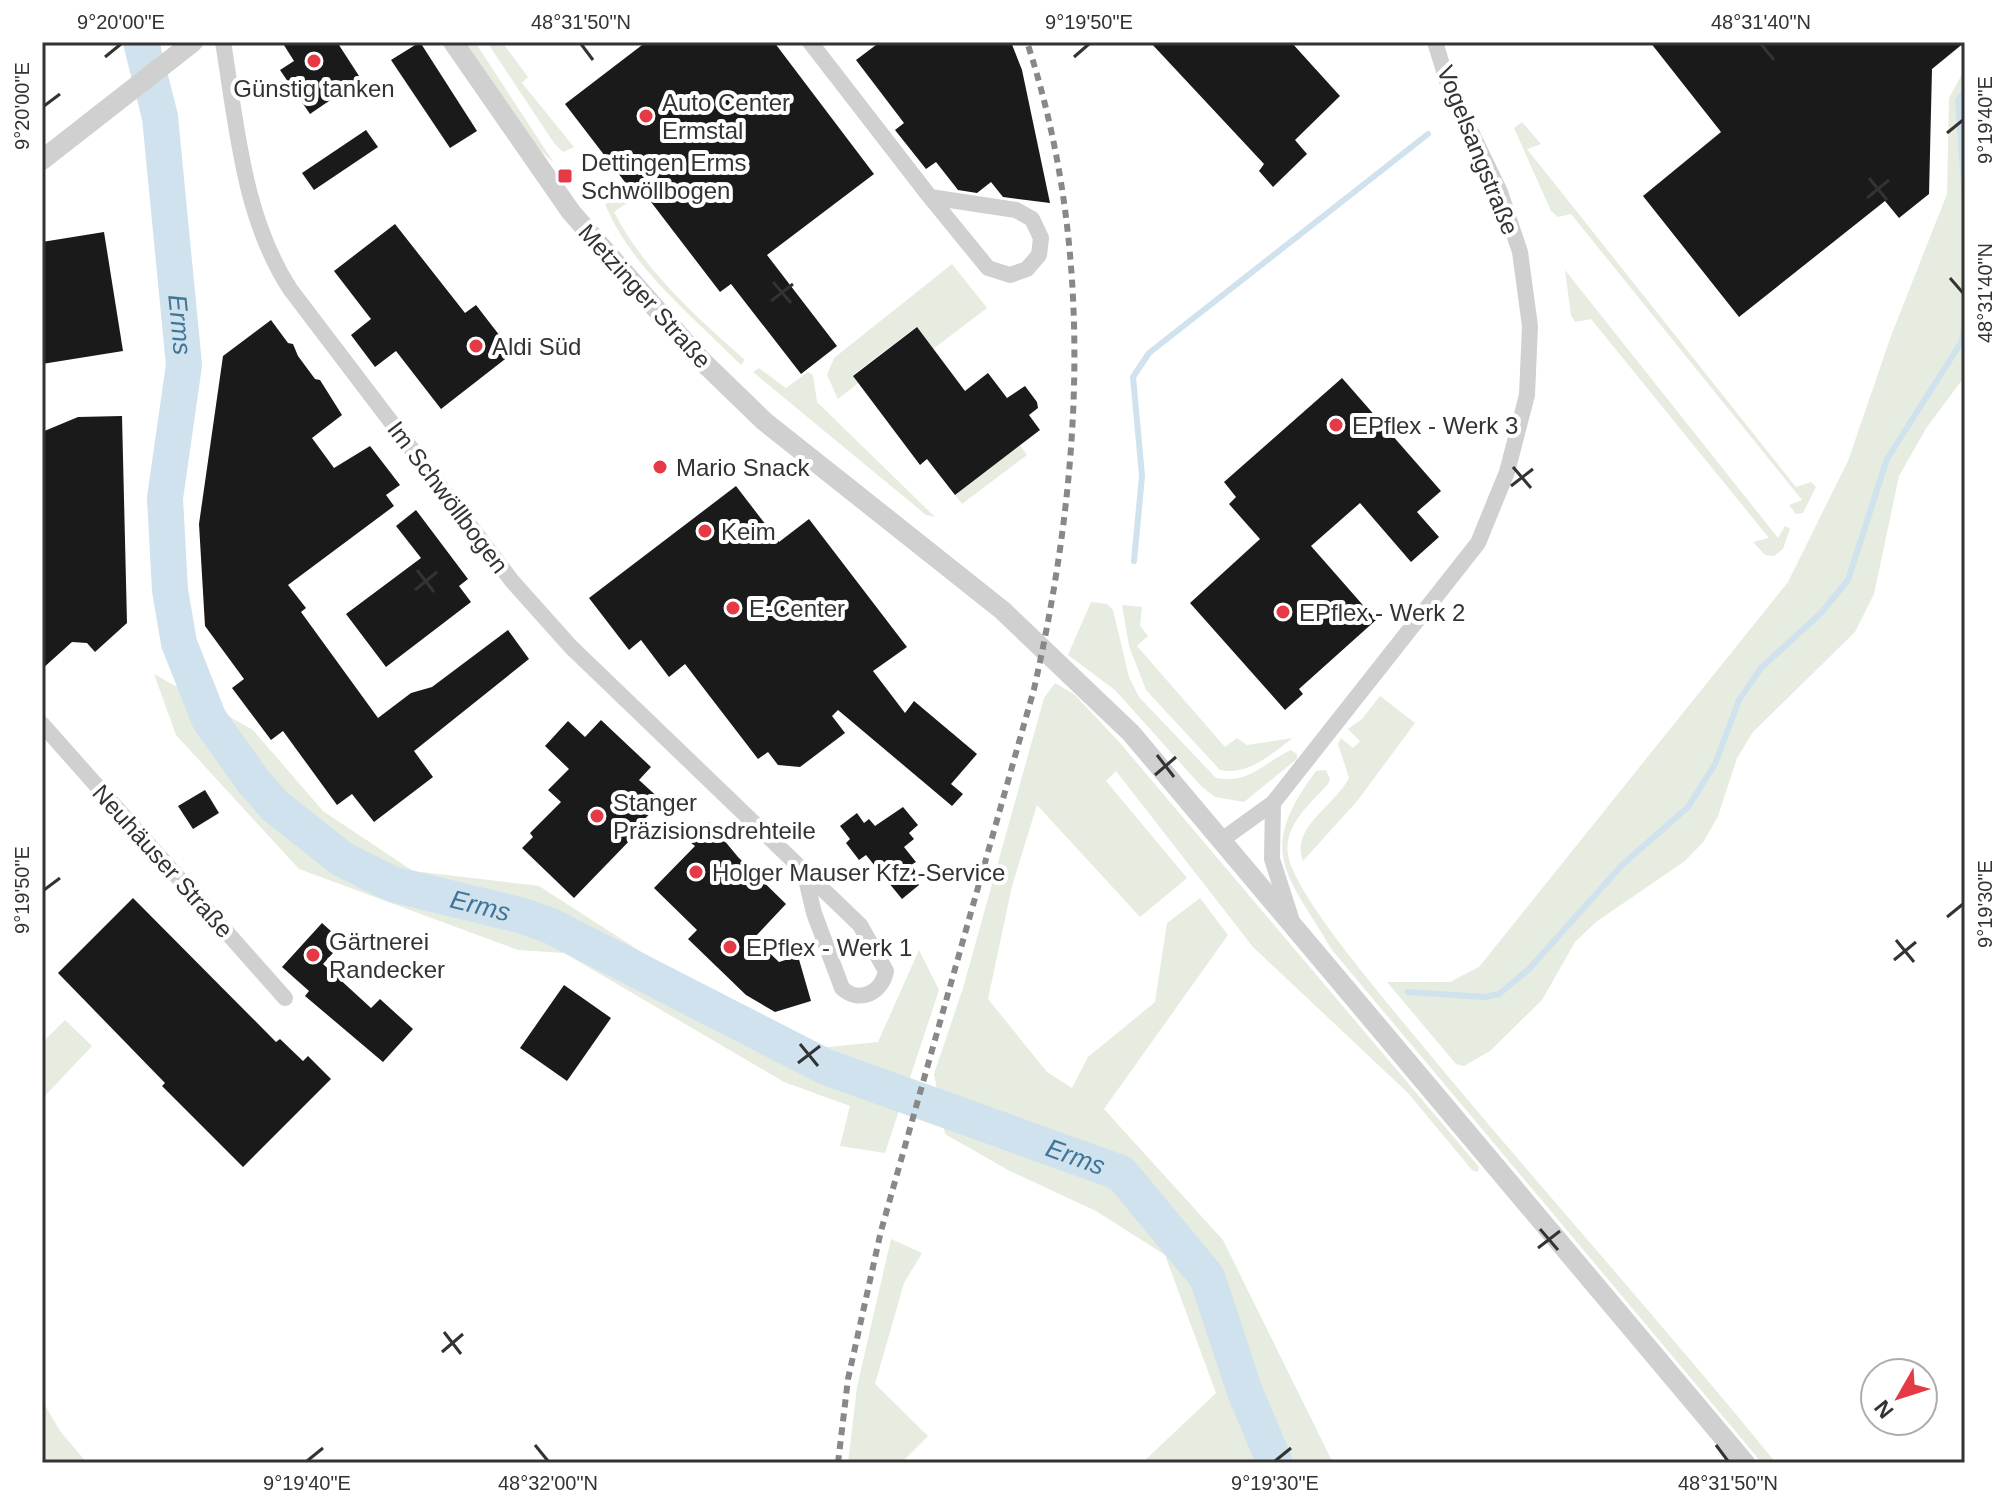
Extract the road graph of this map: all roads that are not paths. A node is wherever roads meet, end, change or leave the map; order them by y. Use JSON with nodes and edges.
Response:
{"nodes":[{"id":1,"x":193,"y":42,"type":"edge"},
{"id":2,"x":223,"y":42,"type":"edge"},
{"id":3,"x":453,"y":42,"type":"edge"},
{"id":4,"x":810,"y":42,"type":"edge"},
{"id":5,"x":1435,"y":42,"type":"edge"},
{"id":6,"x":42,"y":160,"type":"edge"},
{"id":7,"x":930,"y":197,"type":"junction"},
{"id":8,"x":42,"y":724,"type":"edge"},
{"id":9,"x":1273,"y":803,"type":"junction"},
{"id":10,"x":1223,"y":839,"type":"junction"},
{"id":11,"x":805,"y":875,"type":"junction"},
{"id":12,"x":1295,"y":927,"type":"junction"},
{"id":13,"x":285,"y":998,"type":"dead end"},
{"id":14,"x":1745,"y":1463,"type":"edge"}],
"edges":[{"from":1,"to":6,"type":"street"},
{"from":2,"to":11,"type":"street","name":"Im Schwöllbogen"},
{"from":3,"to":10,"type":"street","name":"Metzinger Straße"},
{"from":4,"to":7,"type":"street"},
{"from":5,"to":9,"type":"street","name":"Vogelsangstraße"},
{"from":7,"to":7,"type":"street"},
{"from":8,"to":13,"type":"street","name":"Neuhäuser Straße"},
{"from":9,"to":10,"type":"street","name":"Vogelsangstraße"},
{"from":9,"to":12,"type":"street"},
{"from":10,"to":12,"type":"street","name":"Metzinger Straße"},
{"from":11,"to":11,"type":"street","name":"Im Schwöllbogen"},
{"from":12,"to":14,"type":"street","name":"Metzinger Straße"}]}
